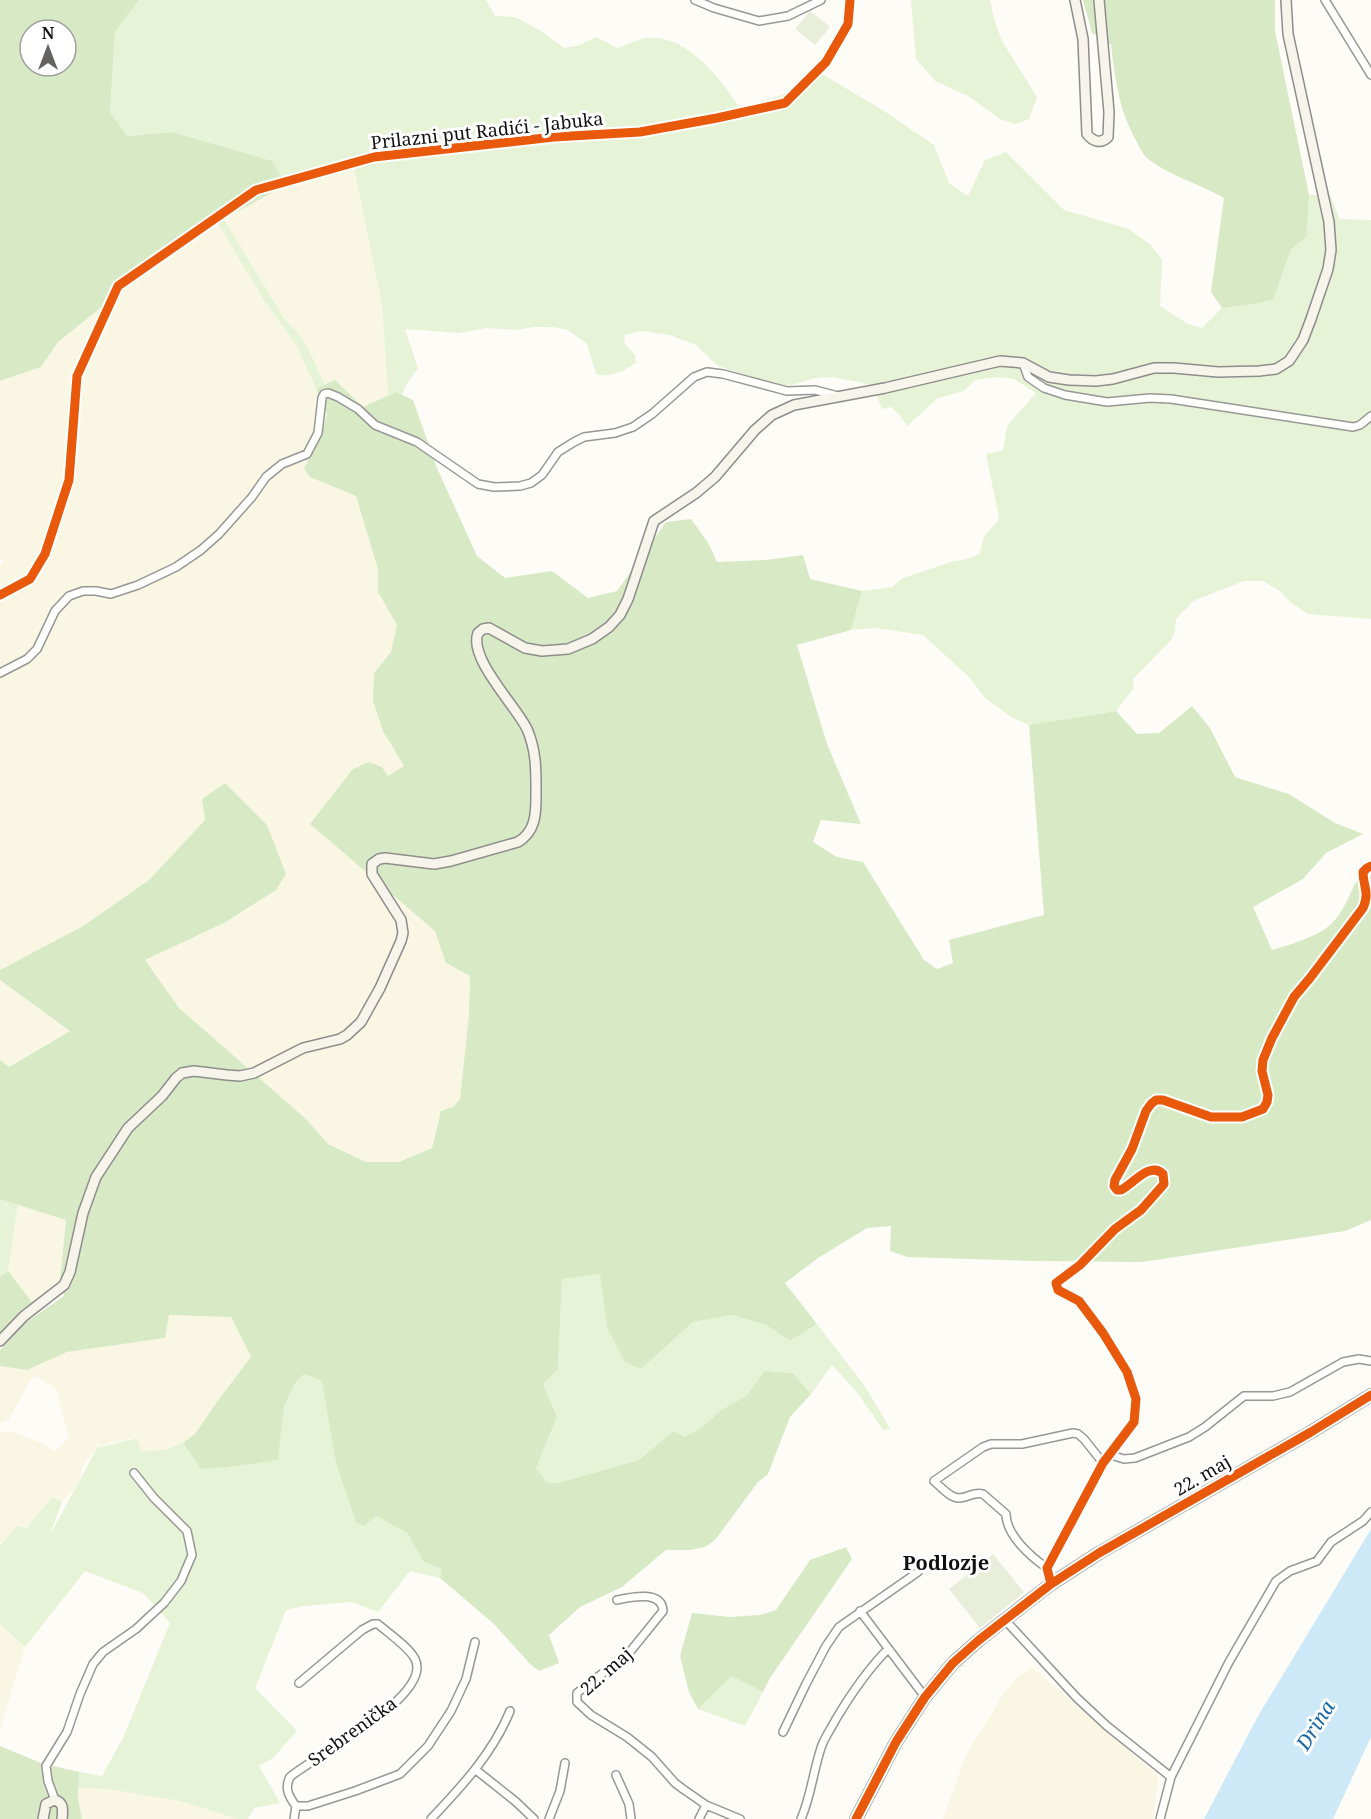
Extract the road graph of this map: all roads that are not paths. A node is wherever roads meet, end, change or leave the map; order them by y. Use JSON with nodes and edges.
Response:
{"nodes":[{"id":1,"x":695,"y":0,"type":"edge"},
{"id":2,"x":821,"y":0,"type":"edge"},
{"id":3,"x":850,"y":0,"type":"edge"},
{"id":4,"x":1076,"y":0,"type":"edge"},
{"id":5,"x":1099,"y":0,"type":"edge"},
{"id":6,"x":1286,"y":0,"type":"edge"},
{"id":7,"x":1326,"y":0,"type":"edge"},
{"id":8,"x":1371,"y":75,"type":"edge"},
{"id":9,"x":1023,"y":363,"type":"junction"},
{"id":10,"x":841,"y":396,"type":"junction"},
{"id":11,"x":1371,"y":416,"type":"edge"},
{"id":12,"x":0,"y":595,"type":"edge"},
{"id":13,"x":0,"y":673,"type":"edge"},
{"id":14,"x":1371,"y":866,"type":"edge"},
{"id":15,"x":0,"y":1341,"type":"edge"},
{"id":16,"x":1371,"y":1361,"type":"edge"},
{"id":17,"x":1371,"y":1395,"type":"edge"},
{"id":18,"x":1111,"y":1455,"type":"junction"},
{"id":19,"x":1104,"y":1463,"type":"junction"},
{"id":20,"x":134,"y":1473,"type":"dead end"},
{"id":21,"x":1371,"y":1512,"type":"edge"},
{"id":22,"x":1047,"y":1568,"type":"junction"},
{"id":23,"x":918,"y":1572,"type":"dead end"},
{"id":24,"x":1051,"y":1584,"type":"junction"},
{"id":25,"x":617,"y":1600,"type":"dead end"},
{"id":26,"x":860,"y":1611,"type":"junction"},
{"id":27,"x":1006,"y":1621,"type":"junction"},
{"id":28,"x":475,"y":1642,"type":"dead end"},
{"id":29,"x":888,"y":1649,"type":"junction"},
{"id":30,"x":299,"y":1683,"type":"dead end"},
{"id":31,"x":925,"y":1697,"type":"junction"},
{"id":32,"x":510,"y":1711,"type":"dead end"},
{"id":33,"x":783,"y":1732,"type":"dead end"},
{"id":34,"x":565,"y":1763,"type":"dead end"},
{"id":35,"x":476,"y":1770,"type":"junction"},
{"id":36,"x":616,"y":1775,"type":"dead end"},
{"id":37,"x":1171,"y":1778,"type":"junction"},
{"id":38,"x":55,"y":1800,"type":"junction"},
{"id":39,"x":706,"y":1805,"type":"junction"},
{"id":40,"x":296,"y":1806,"type":"junction"},
{"id":41,"x":44,"y":1819,"type":"edge"},
{"id":42,"x":62,"y":1819,"type":"edge"},
{"id":43,"x":294,"y":1819,"type":"edge"},
{"id":44,"x":432,"y":1819,"type":"edge"},
{"id":45,"x":534,"y":1819,"type":"edge"},
{"id":46,"x":549,"y":1819,"type":"edge"},
{"id":47,"x":631,"y":1819,"type":"edge"},
{"id":48,"x":699,"y":1819,"type":"edge"},
{"id":49,"x":740,"y":1819,"type":"edge"},
{"id":50,"x":801,"y":1819,"type":"edge"},
{"id":51,"x":856,"y":1819,"type":"edge"},
{"id":52,"x":1160,"y":1819,"type":"edge"}],
"edges":[{"from":1,"to":2,"type":"street"},
{"from":3,"to":12,"type":"street","name":"Prilazni put Radići - Jabuka"},
{"from":4,"to":5,"type":"main road"},
{"from":6,"to":9,"type":"main road"},
{"from":7,"to":8,"type":"street"},
{"from":9,"to":10,"type":"main road"},
{"from":9,"to":11,"type":"street"},
{"from":10,"to":13,"type":"street"},
{"from":10,"to":15,"type":"main road"},
{"from":14,"to":18,"type":"street"},
{"from":16,"to":18,"type":"street"},
{"from":17,"to":24,"type":"main road","name":"22. maj"},
{"from":18,"to":19,"type":"street"},
{"from":19,"to":22,"type":"street"},
{"from":19,"to":22,"type":"street"},
{"from":20,"to":38,"type":"street"},
{"from":21,"to":37,"type":"street"},
{"from":22,"to":24,"type":"street"},
{"from":23,"to":26,"type":"street"},
{"from":24,"to":27,"type":"main road","name":"22. maj"},
{"from":25,"to":39,"type":"street","name":"22. maj"},
{"from":26,"to":29,"type":"street"},
{"from":26,"to":33,"type":"street"},
{"from":27,"to":31,"type":"main road","name":"22. maj"},
{"from":27,"to":37,"type":"street"},
{"from":28,"to":40,"type":"street"},
{"from":29,"to":31,"type":"street"},
{"from":29,"to":50,"type":"street"},
{"from":30,"to":40,"type":"street","name":"Srebrenička"},
{"from":31,"to":51,"type":"main road","name":"22. maj"},
{"from":32,"to":35,"type":"street"},
{"from":34,"to":46,"type":"street"},
{"from":35,"to":44,"type":"street"},
{"from":35,"to":45,"type":"street"},
{"from":36,"to":47,"type":"street"},
{"from":37,"to":52,"type":"street"},
{"from":38,"to":41,"type":"main road"},
{"from":38,"to":42,"type":"main road"},
{"from":39,"to":48,"type":"street"},
{"from":39,"to":49,"type":"street","name":"22. maj"},
{"from":40,"to":43,"type":"street","name":"Srebrenička"}]}
